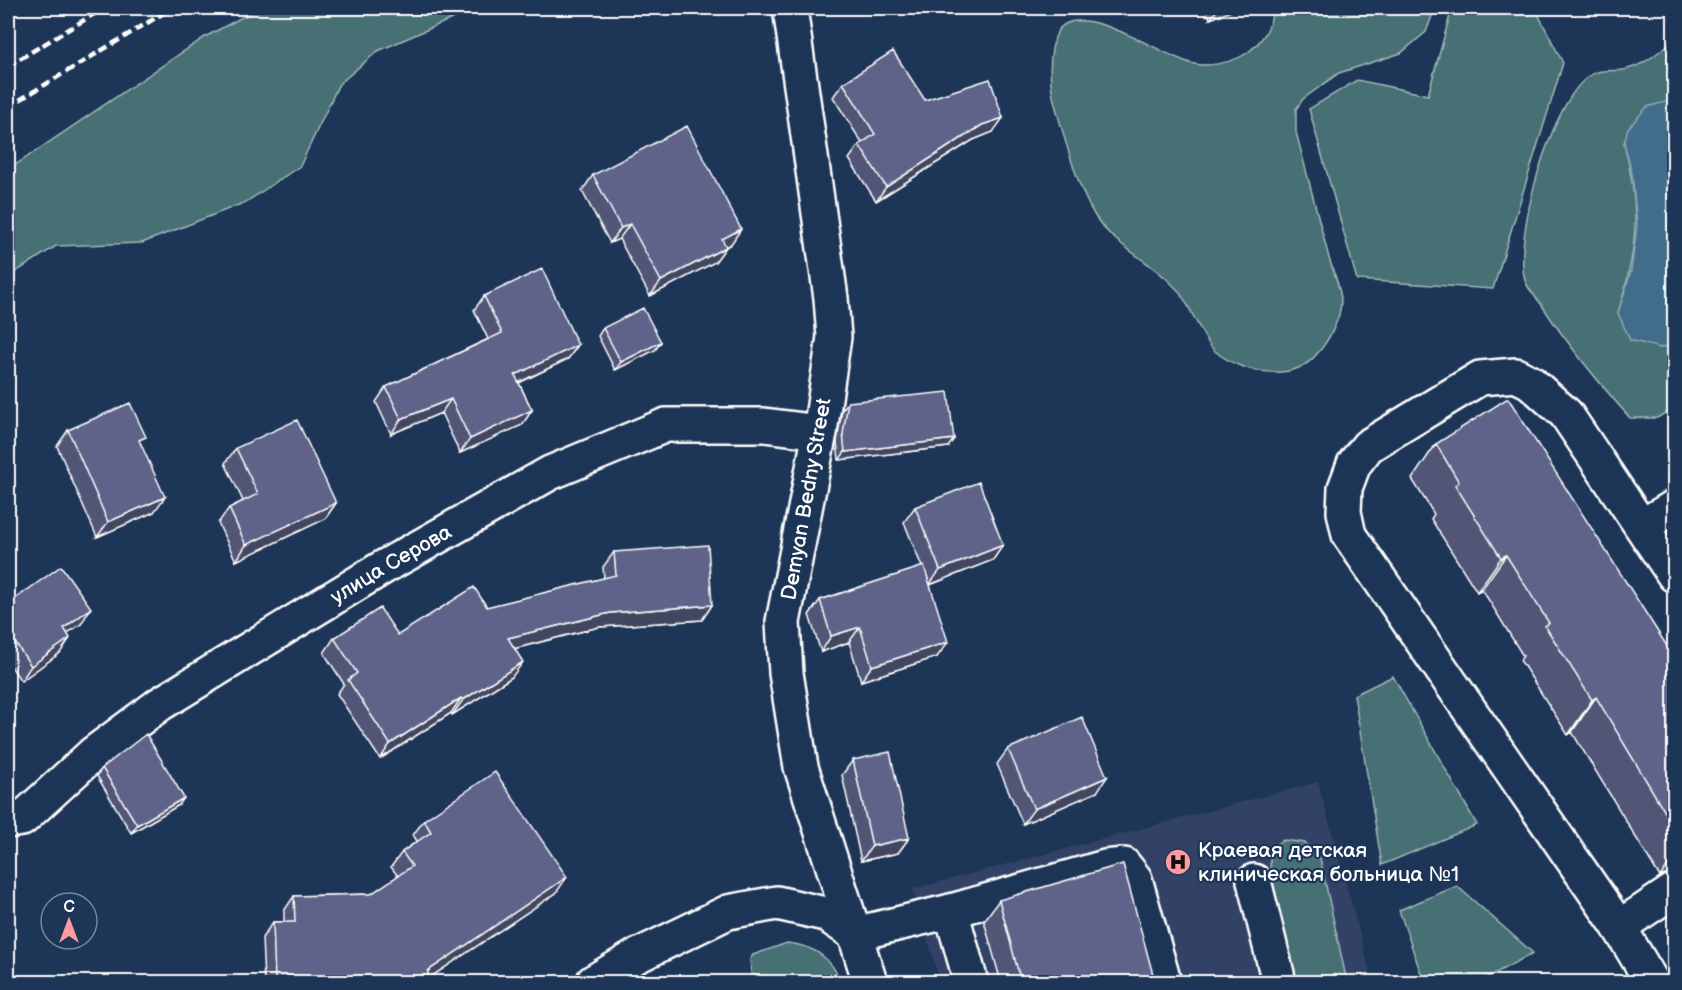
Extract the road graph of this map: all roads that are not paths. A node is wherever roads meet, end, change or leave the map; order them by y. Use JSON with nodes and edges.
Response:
{"nodes":[{"id":1,"x":790,"y":8,"type":"edge"},
{"id":2,"x":820,"y":432,"type":"junction"},
{"id":3,"x":1674,"y":507,"type":"edge"},
{"id":4,"x":1642,"y":526,"type":"junction"},
{"id":5,"x":1674,"y":576,"type":"edge"},
{"id":6,"x":8,"y":822,"type":"edge"},
{"id":7,"x":1254,"y":881,"type":"dead end"},
{"id":8,"x":1673,"y":891,"type":"dead end"},
{"id":9,"x":951,"y":911,"type":"junction"},
{"id":10,"x":1619,"y":927,"type":"junction"},
{"id":11,"x":855,"y":934,"type":"junction"},
{"id":12,"x":593,"y":982,"type":"edge"},
{"id":13,"x":870,"y":982,"type":"edge"},
{"id":14,"x":970,"y":982,"type":"edge"},
{"id":15,"x":1164,"y":982,"type":"edge"},
{"id":16,"x":1279,"y":982,"type":"edge"},
{"id":17,"x":1652,"y":982,"type":"edge"}],
"edges":[{"from":1,"to":2,"type":"street","name":"Demyan Bedny Street"},
{"from":2,"to":6,"type":"street","name":"улица Серова"},
{"from":2,"to":11,"type":"street","name":"Demyan Bedny Street"},
{"from":3,"to":4,"type":"street"},
{"from":4,"to":5,"type":"street"},
{"from":4,"to":10,"type":"street"},
{"from":7,"to":16,"type":"street"},
{"from":8,"to":10,"type":"street"},
{"from":9,"to":11,"type":"street"},
{"from":9,"to":14,"type":"street"},
{"from":9,"to":15,"type":"street"},
{"from":10,"to":17,"type":"street"},
{"from":11,"to":12,"type":"street"},
{"from":11,"to":13,"type":"street","name":"Demyan Bedny Street"}]}
